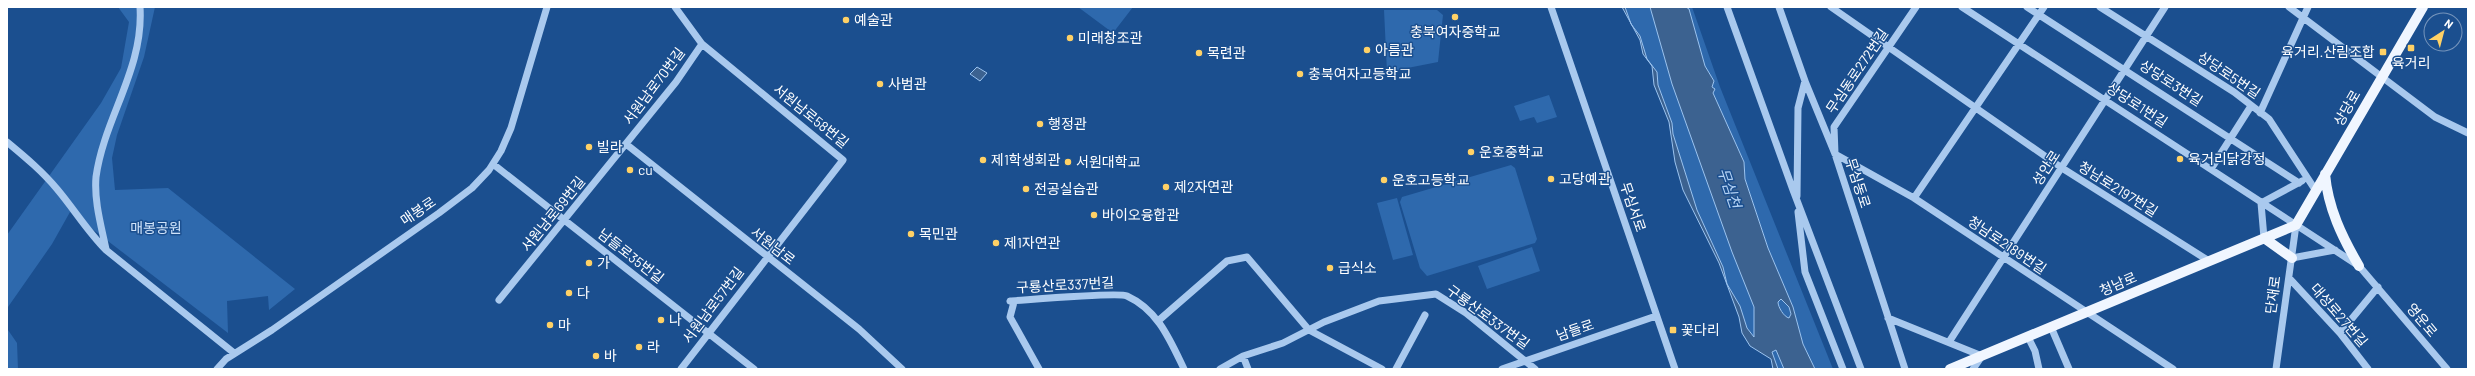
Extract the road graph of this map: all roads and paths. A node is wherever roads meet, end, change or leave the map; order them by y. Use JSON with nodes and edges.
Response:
{"nodes":[{"id":1,"x":140,"y":7,"type":"edge"},
{"id":2,"x":547,"y":7,"type":"edge"},
{"id":3,"x":675,"y":7,"type":"edge"},
{"id":4,"x":1551,"y":7,"type":"edge"},
{"id":5,"x":1728,"y":7,"type":"edge"},
{"id":6,"x":1780,"y":7,"type":"edge"},
{"id":7,"x":1831,"y":7,"type":"edge"},
{"id":8,"x":1916,"y":7,"type":"edge"},
{"id":9,"x":1962,"y":7,"type":"edge"},
{"id":10,"x":2028,"y":7,"type":"edge"},
{"id":11,"x":2044,"y":7,"type":"edge"},
{"id":12,"x":2100,"y":7,"type":"edge"},
{"id":13,"x":2165,"y":7,"type":"edge"},
{"id":14,"x":2289,"y":7,"type":"edge"},
{"id":15,"x":2308,"y":7,"type":"edge"},
{"id":16,"x":2423,"y":7,"type":"edge"},
{"id":17,"x":2039,"y":14,"type":"junction"},
{"id":18,"x":2302,"y":17,"type":"junction"},
{"id":19,"x":2147,"y":36,"type":"junction"},
{"id":20,"x":702,"y":44,"type":"junction"},
{"id":21,"x":2018,"y":44,"type":"junction"},
{"id":22,"x":1888,"y":49,"type":"junction"},
{"id":23,"x":2126,"y":69,"type":"junction"},
{"id":24,"x":2381,"y":78,"type":"junction"},
{"id":25,"x":1805,"y":81,"type":"junction"},
{"id":26,"x":2106,"y":100,"type":"junction"},
{"id":27,"x":2252,"y":106,"type":"junction"},
{"id":28,"x":1976,"y":110,"type":"junction"},
{"id":29,"x":2260,"y":113,"type":"junction"},
{"id":30,"x":2468,"y":133,"type":"edge"},
{"id":31,"x":2231,"y":138,"type":"junction"},
{"id":32,"x":7,"y":142,"type":"edge"},
{"id":33,"x":626,"y":144,"type":"junction"},
{"id":34,"x":1835,"y":154,"type":"junction"},
{"id":35,"x":493,"y":164,"type":"junction"},
{"id":36,"x":2062,"y":168,"type":"junction"},
{"id":37,"x":2211,"y":169,"type":"junction"},
{"id":38,"x":2325,"y":174,"type":"junction"},
{"id":39,"x":2308,"y":178,"type":"junction"},
{"id":40,"x":2299,"y":183,"type":"junction"},
{"id":41,"x":2316,"y":191,"type":"junction"},
{"id":42,"x":1914,"y":198,"type":"junction"},
{"id":43,"x":1797,"y":201,"type":"junction"},
{"id":44,"x":2261,"y":203,"type":"junction"},
{"id":45,"x":564,"y":221,"type":"junction"},
{"id":46,"x":2296,"y":224,"type":"junction"},
{"id":47,"x":2264,"y":238,"type":"junction"},
{"id":48,"x":106,"y":250,"type":"junction"},
{"id":49,"x":2335,"y":250,"type":"junction"},
{"id":50,"x":766,"y":258,"type":"junction"},
{"id":51,"x":2003,"y":258,"type":"junction"},
{"id":52,"x":2292,"y":258,"type":"junction"},
{"id":53,"x":2209,"y":261,"type":"junction"},
{"id":54,"x":2359,"y":266,"type":"junction"},
{"id":55,"x":2289,"y":278,"type":"junction"},
{"id":56,"x":2378,"y":287,"type":"junction"},
{"id":57,"x":499,"y":300,"type":"dead end"},
{"id":58,"x":2086,"y":312,"type":"junction"},
{"id":59,"x":1425,"y":315,"type":"dead end"},
{"id":60,"x":1656,"y":316,"type":"junction"},
{"id":61,"x":1888,"y":318,"type":"junction"},
{"id":62,"x":1158,"y":321,"type":"junction"},
{"id":63,"x":2051,"y":327,"type":"junction"},
{"id":64,"x":1309,"y":330,"type":"junction"},
{"id":65,"x":709,"y":333,"type":"junction"},
{"id":66,"x":2340,"y":333,"type":"junction"},
{"id":67,"x":2028,"y":337,"type":"junction"},
{"id":68,"x":1949,"y":342,"type":"junction"},
{"id":69,"x":234,"y":354,"type":"junction"},
{"id":70,"x":1243,"y":356,"type":"junction"},
{"id":71,"x":1982,"y":356,"type":"junction"},
{"id":72,"x":1526,"y":361,"type":"junction"},
{"id":73,"x":1509,"y":367,"type":"edge"},
{"id":74,"x":217,"y":369,"type":"edge"},
{"id":75,"x":681,"y":369,"type":"edge"},
{"id":76,"x":754,"y":369,"type":"edge"},
{"id":77,"x":902,"y":369,"type":"edge"},
{"id":78,"x":1039,"y":369,"type":"edge"},
{"id":79,"x":1184,"y":369,"type":"edge"},
{"id":80,"x":1220,"y":369,"type":"edge"},
{"id":81,"x":1248,"y":369,"type":"edge"},
{"id":82,"x":1382,"y":369,"type":"edge"},
{"id":83,"x":1396,"y":369,"type":"edge"},
{"id":84,"x":1502,"y":369,"type":"edge"},
{"id":85,"x":1535,"y":369,"type":"edge"},
{"id":86,"x":1675,"y":369,"type":"edge"},
{"id":87,"x":1843,"y":369,"type":"edge"},
{"id":88,"x":1861,"y":369,"type":"edge"},
{"id":89,"x":1905,"y":369,"type":"edge"},
{"id":90,"x":1950,"y":369,"type":"edge"},
{"id":91,"x":1974,"y":369,"type":"edge"},
{"id":92,"x":2039,"y":369,"type":"edge"},
{"id":93,"x":2069,"y":369,"type":"edge"},
{"id":94,"x":2173,"y":369,"type":"edge"},
{"id":95,"x":2276,"y":369,"type":"edge"},
{"id":96,"x":2368,"y":369,"type":"edge"},
{"id":97,"x":2447,"y":369,"type":"edge"}],
"edges":[{"from":1,"to":48,"type":"street"},
{"from":2,"to":35,"type":"street","name":"매봉로"},
{"from":3,"to":20,"type":"street"},
{"from":4,"to":60,"type":"street","name":"무심서로"},
{"from":5,"to":43,"type":"street"},
{"from":6,"to":25,"type":"street","name":"무심동로"},
{"from":7,"to":22,"type":"street","name":"청남로2197번길"},
{"from":8,"to":22,"type":"street","name":"무심동로272번길"},
{"from":9,"to":21,"type":"street","name":"상당로1번길"},
{"from":10,"to":17,"type":"street","name":"상당로3번길"},
{"from":11,"to":17,"type":"street"},
{"from":12,"to":19,"type":"street","name":"상당로5번길"},
{"from":13,"to":19,"type":"street","name":"성안로"},
{"from":14,"to":18,"type":"street"},
{"from":15,"to":18,"type":"street"},
{"from":16,"to":24,"type":"main road","name":"상당로"},
{"from":17,"to":21,"type":"street"},
{"from":17,"to":23,"type":"street","name":"상당로3번길"},
{"from":18,"to":24,"type":"street"},
{"from":18,"to":29,"type":"street"},
{"from":19,"to":23,"type":"street","name":"성안로"},
{"from":19,"to":27,"type":"street","name":"상당로5번길"},
{"from":20,"to":33,"type":"street","name":"서원남로70번길"},
{"from":20,"to":50,"type":"street","name":"서원남로58번길"},
{"from":21,"to":26,"type":"street","name":"상당로1번길"},
{"from":21,"to":28,"type":"street"},
{"from":22,"to":28,"type":"street","name":"청남로2197번길"},
{"from":22,"to":34,"type":"street","name":"무심동로272번길"},
{"from":23,"to":26,"type":"street","name":"성안로"},
{"from":23,"to":31,"type":"street","name":"상당로3번길"},
{"from":24,"to":30,"type":"street"},
{"from":24,"to":38,"type":"main road","name":"상당로"},
{"from":25,"to":34,"type":"street","name":"무심동로"},
{"from":25,"to":43,"type":"street"},
{"from":26,"to":36,"type":"street","name":"성안로"},
{"from":26,"to":37,"type":"street","name":"상당로1번길"},
{"from":27,"to":29,"type":"street","name":"상당로5번길"},
{"from":27,"to":31,"type":"street"},
{"from":28,"to":36,"type":"street","name":"청남로2197번길"},
{"from":28,"to":42,"type":"street"},
{"from":29,"to":39,"type":"street","name":"상당로5번길"},
{"from":31,"to":37,"type":"street"},
{"from":31,"to":40,"type":"street","name":"상당로3번길"},
{"from":32,"to":48,"type":"street"},
{"from":33,"to":45,"type":"street","name":"서원남로69번길"},
{"from":33,"to":50,"type":"street","name":"서원남로"},
{"from":34,"to":42,"type":"street","name":"청남로2189번길"},
{"from":34,"to":61,"type":"street","name":"무심동로"},
{"from":35,"to":45,"type":"street","name":"남들로35번길"},
{"from":35,"to":69,"type":"street","name":"매봉로"},
{"from":36,"to":51,"type":"street","name":"성안로"},
{"from":36,"to":53,"type":"street","name":"청남로2197번길"},
{"from":37,"to":44,"type":"street","name":"상당로1번길"},
{"from":38,"to":41,"type":"main road","name":"상당로"},
{"from":38,"to":54,"type":"main road"},
{"from":39,"to":40,"type":"street"},
{"from":39,"to":41,"type":"street","name":"상당로5번길"},
{"from":40,"to":44,"type":"street"},
{"from":41,"to":46,"type":"main road","name":"상당로"},
{"from":42,"to":51,"type":"street","name":"청남로2189번길"},
{"from":43,"to":87,"type":"street"},
{"from":43,"to":88,"type":"street"},
{"from":44,"to":46,"type":"street","name":"상당로1번길"},
{"from":44,"to":47,"type":"street"},
{"from":45,"to":57,"type":"street","name":"서원남로69번길"},
{"from":45,"to":65,"type":"street","name":"남들로35번길"},
{"from":46,"to":47,"type":"main road","name":"청남로"},
{"from":46,"to":49,"type":"street","name":"영운로"},
{"from":46,"to":52,"type":"street","name":"단재로"},
{"from":47,"to":52,"type":"main road"},
{"from":47,"to":53,"type":"main road","name":"청남로"},
{"from":48,"to":69,"type":"street"},
{"from":49,"to":52,"type":"street"},
{"from":49,"to":54,"type":"street","name":"영운로"},
{"from":50,"to":65,"type":"street","name":"서원남로57번길"},
{"from":50,"to":77,"type":"street","name":"서원남로"},
{"from":51,"to":58,"type":"street","name":"청남로2189번길"},
{"from":51,"to":68,"type":"street","name":"성안로"},
{"from":52,"to":55,"type":"street","name":"단재로"},
{"from":53,"to":58,"type":"main road","name":"청남로"},
{"from":54,"to":56,"type":"street","name":"영운로"},
{"from":55,"to":66,"type":"street","name":"대성로27번길"},
{"from":55,"to":95,"type":"street","name":"단재로"},
{"from":56,"to":66,"type":"street"},
{"from":56,"to":97,"type":"street","name":"영운로"},
{"from":58,"to":63,"type":"main road","name":"청남로"},
{"from":58,"to":94,"type":"street","name":"청남로2189번길"},
{"from":59,"to":83,"type":"street"},
{"from":60,"to":72,"type":"street","name":"남들로"},
{"from":60,"to":86,"type":"street","name":"무심서로"},
{"from":61,"to":68,"type":"street"},
{"from":61,"to":89,"type":"street","name":"무심동로"},
{"from":62,"to":64,"type":"street"},
{"from":62,"to":78,"type":"street","name":"구룡산로337번길"},
{"from":62,"to":79,"type":"street","name":"구룡산로337번길"},
{"from":63,"to":67,"type":"main road","name":"청남로"},
{"from":63,"to":93,"type":"street"},
{"from":64,"to":70,"type":"street","name":"구룡산로337번길"},
{"from":64,"to":72,"type":"street","name":"구룡산로337번길"},
{"from":64,"to":82,"type":"street"},
{"from":65,"to":75,"type":"street","name":"서원남로57번길"},
{"from":65,"to":76,"type":"street","name":"남들로35번길"},
{"from":66,"to":96,"type":"street","name":"대성로27번길"},
{"from":67,"to":71,"type":"main road","name":"청남로"},
{"from":67,"to":92,"type":"street"},
{"from":68,"to":71,"type":"street"},
{"from":69,"to":74,"type":"street","name":"매봉로"},
{"from":70,"to":80,"type":"street","name":"구룡산로337번길"},
{"from":70,"to":81,"type":"street"},
{"from":71,"to":90,"type":"main road","name":"청남로"},
{"from":71,"to":91,"type":"street"},
{"from":72,"to":73,"type":"street","name":"남들로"},
{"from":72,"to":85,"type":"street","name":"구룡산로337번길"},
{"from":73,"to":84,"type":"street","name":"남들로"}]}
